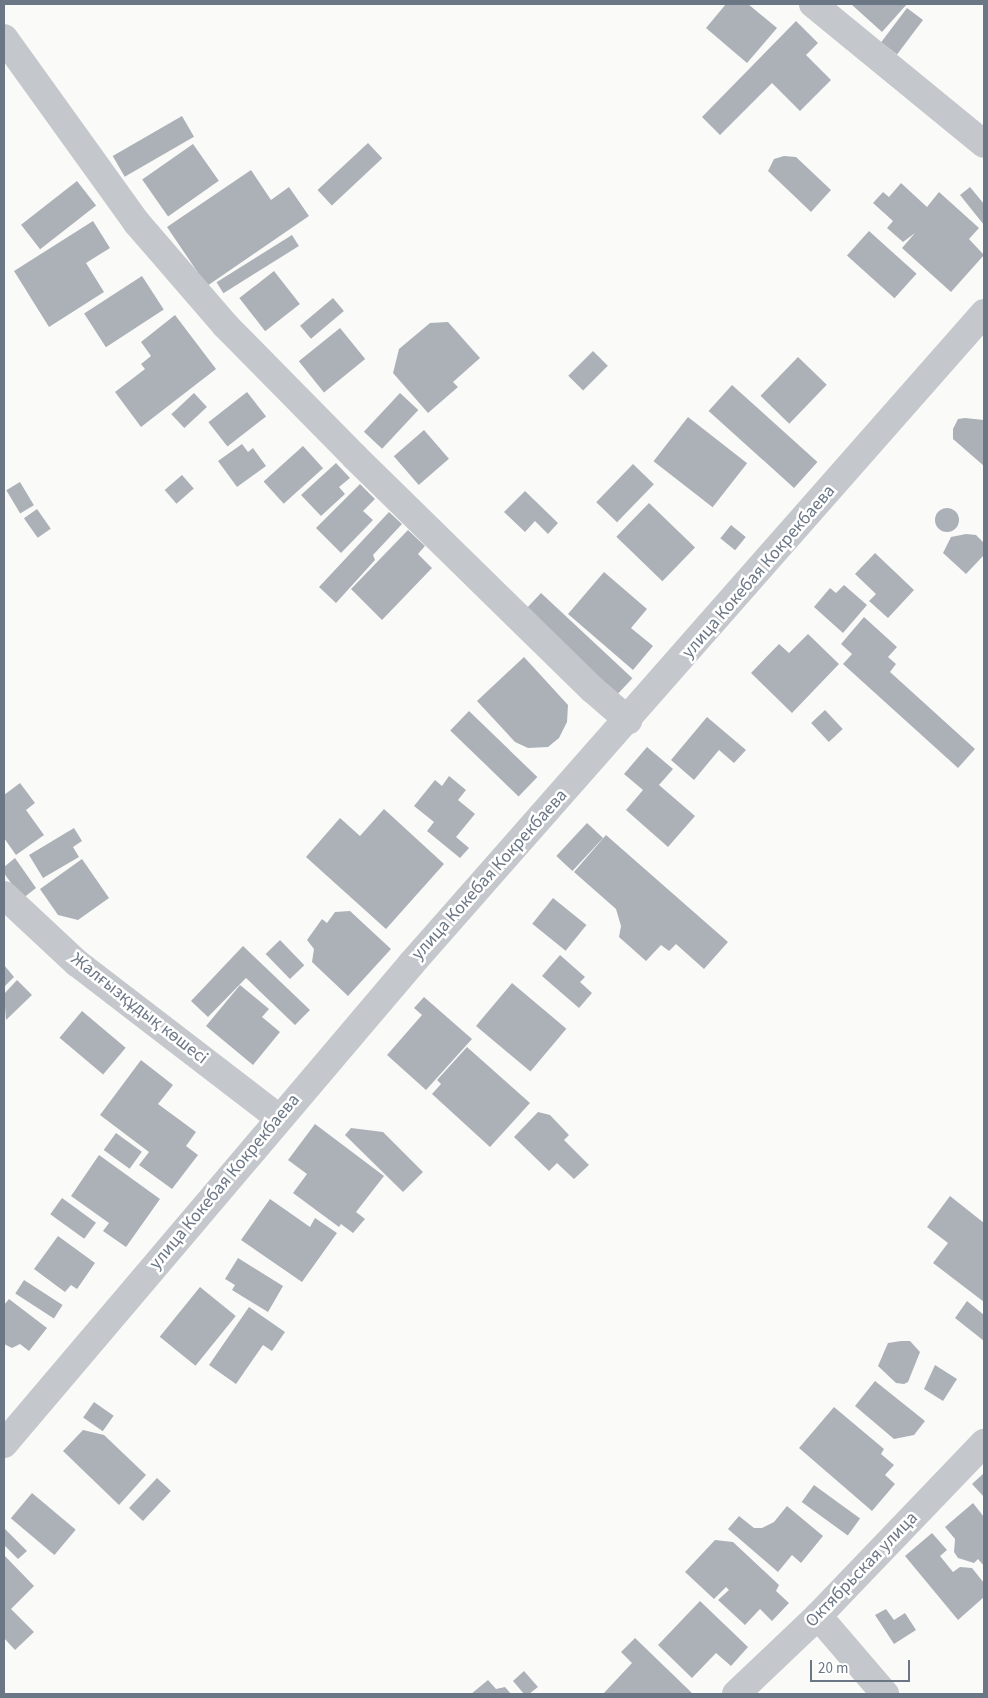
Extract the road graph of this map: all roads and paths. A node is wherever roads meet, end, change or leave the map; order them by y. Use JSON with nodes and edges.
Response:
{"nodes":[{"id":1,"x":813,"y":4,"type":"edge"},
{"id":2,"x":4,"y":38,"type":"edge"},
{"id":3,"x":984,"y":144,"type":"edge"},
{"id":4,"x":984,"y":313,"type":"edge"},
{"id":5,"x":628,"y":720,"type":"junction"},
{"id":6,"x":4,"y":894,"type":"edge"},
{"id":7,"x":279,"y":1118,"type":"junction"},
{"id":8,"x":4,"y":1444,"type":"edge"},
{"id":9,"x":984,"y":1444,"type":"edge"},
{"id":10,"x":818,"y":1616,"type":"junction"},
{"id":11,"x":736,"y":1694,"type":"edge"},
{"id":12,"x":885,"y":1694,"type":"edge"}],
"edges":[{"from":1,"to":3,"type":"street"},
{"from":2,"to":5,"type":"street"},
{"from":4,"to":5,"type":"street","name":"улица Кокебая Кокрекбаева"},
{"from":5,"to":7,"type":"street","name":"улица Кокебая Кокрекбаева"},
{"from":6,"to":7,"type":"street","name":"Жалғызқұдық көшесі"},
{"from":7,"to":8,"type":"street","name":"улица Кокебая Кокрекбаева"},
{"from":9,"to":10,"type":"street","name":"Октябрьская улица"},
{"from":10,"to":11,"type":"street","name":"Октябрьская улица"},
{"from":10,"to":12,"type":"street"}]}
